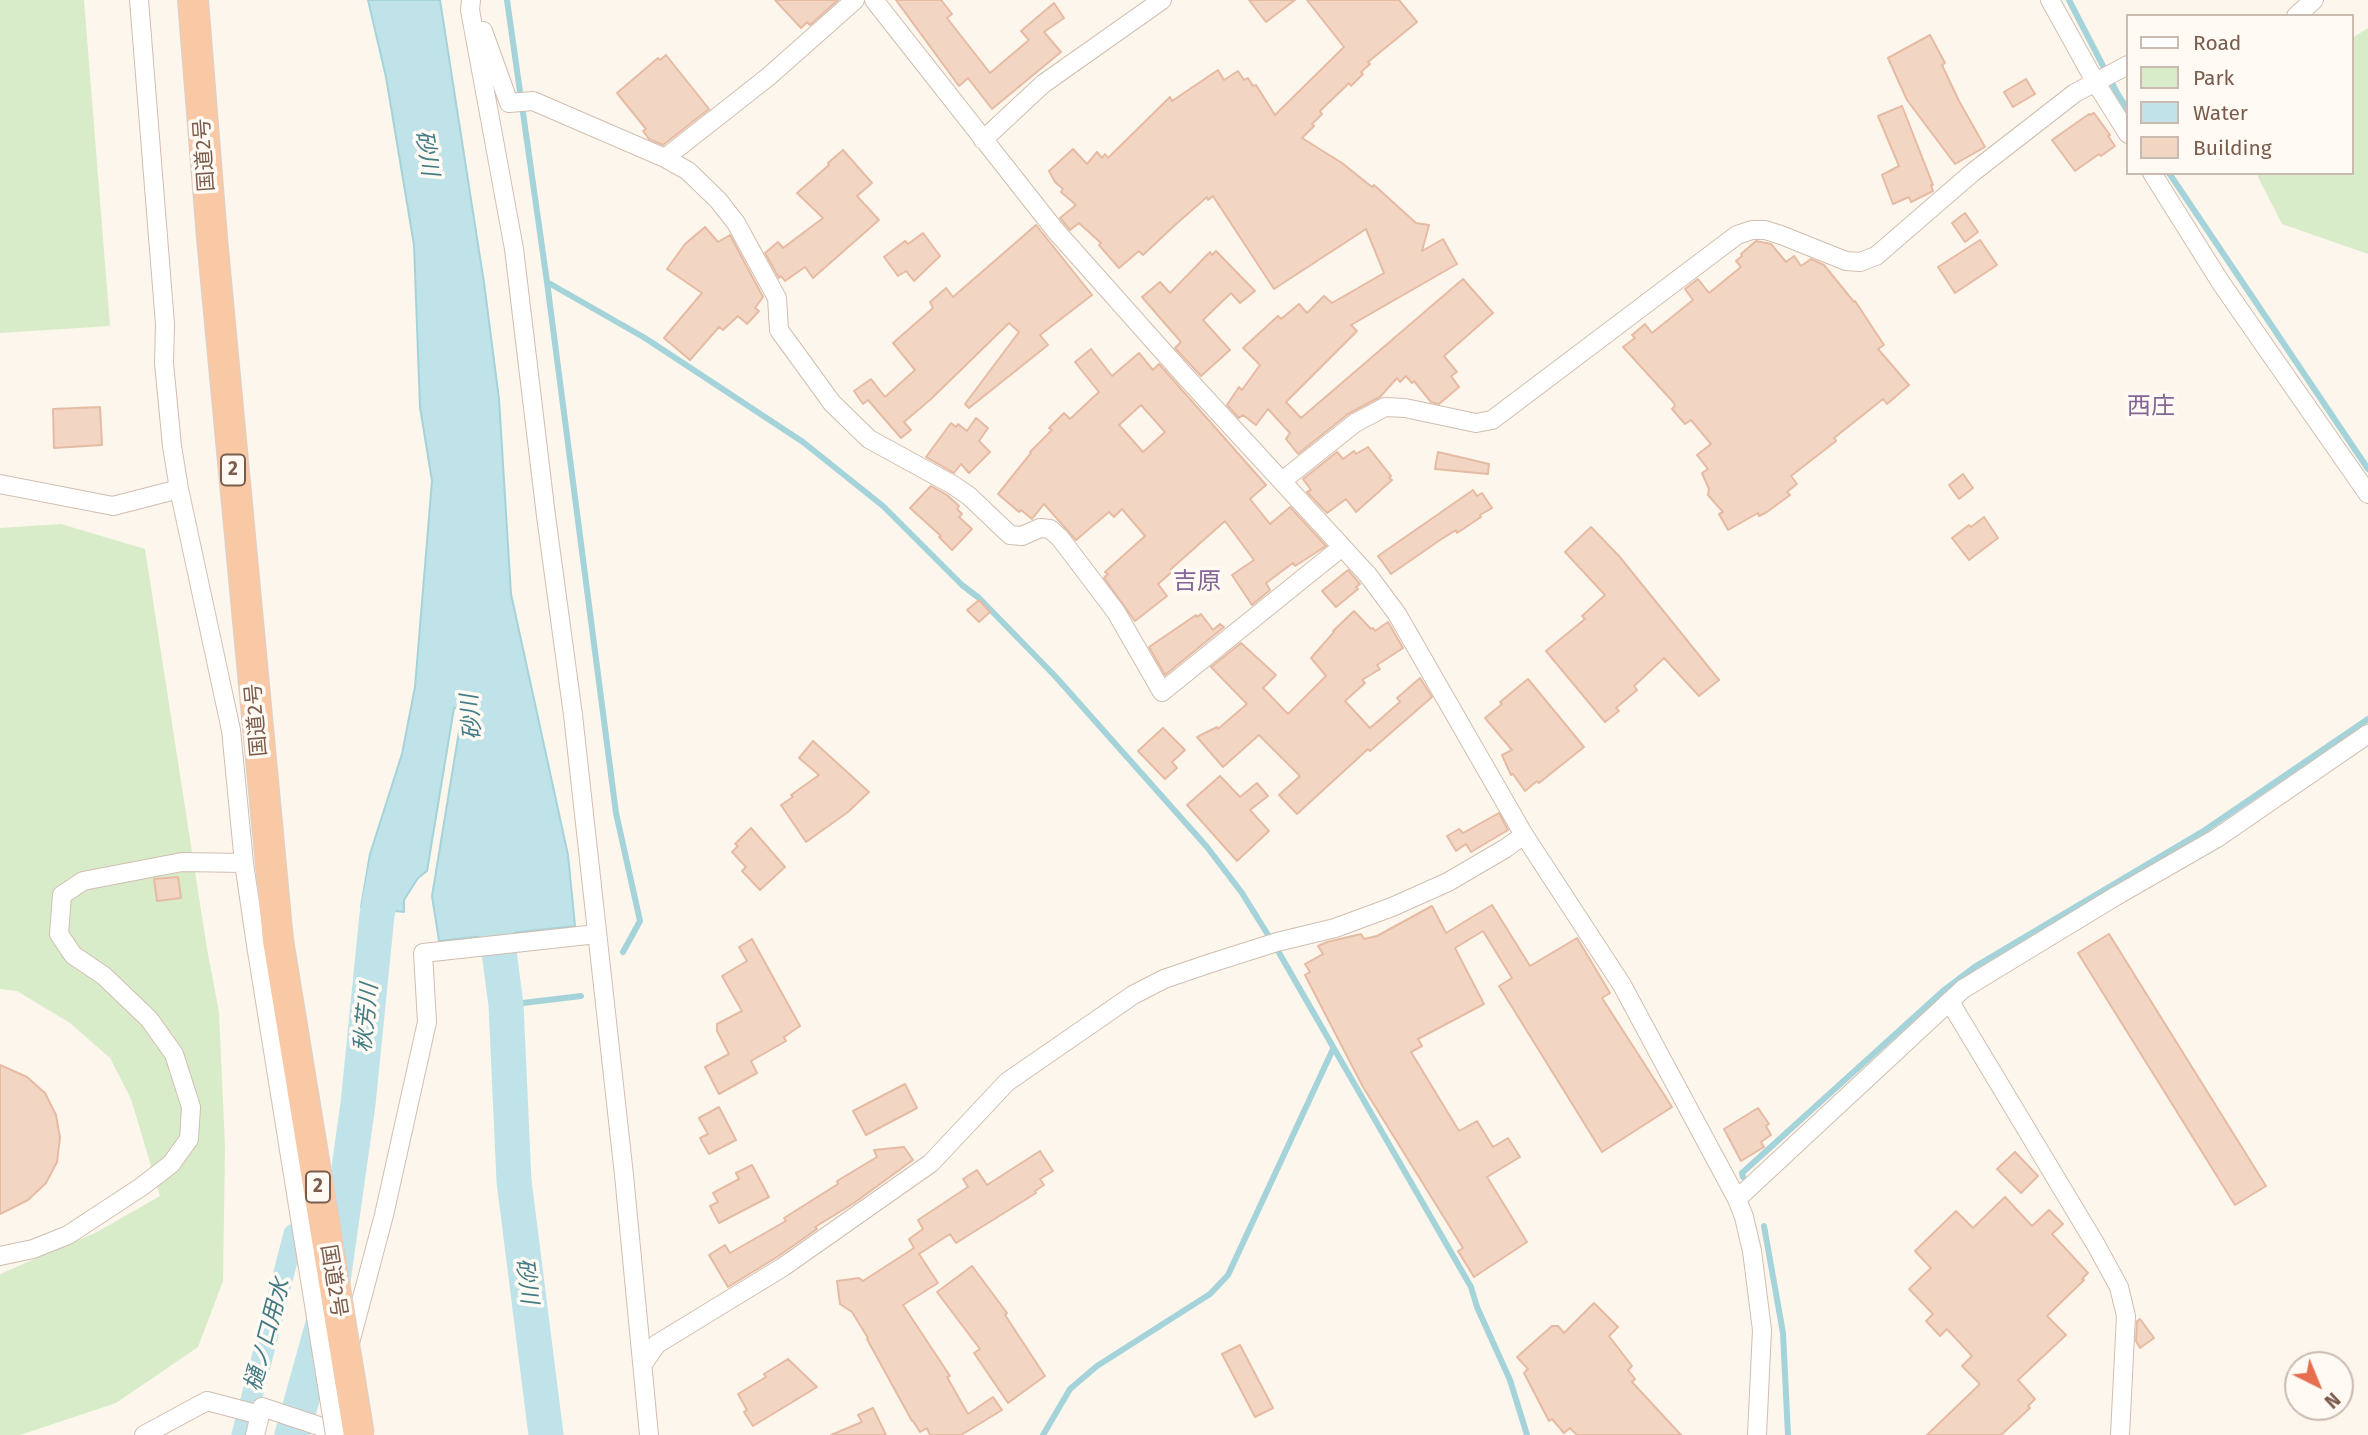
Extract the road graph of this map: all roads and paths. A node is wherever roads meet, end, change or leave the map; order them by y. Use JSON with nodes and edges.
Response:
{"nodes":[{"id":1,"x":139,"y":0,"type":"edge"},
{"id":2,"x":193,"y":0,"type":"edge"},
{"id":3,"x":855,"y":0,"type":"edge"},
{"id":4,"x":874,"y":0,"type":"edge"},
{"id":5,"x":1162,"y":0,"type":"edge"},
{"id":6,"x":2050,"y":0,"type":"edge"},
{"id":7,"x":2314,"y":0,"type":"edge"},
{"id":8,"x":470,"y":5,"type":"edge"},
{"id":9,"x":2298,"y":14,"type":"edge"},
{"id":10,"x":2110,"y":75,"type":"edge"},
{"id":11,"x":2126,"y":127,"type":"edge"},
{"id":12,"x":983,"y":140,"type":"junction"},
{"id":13,"x":665,"y":158,"type":"junction"},
{"id":14,"x":2153,"y":175,"type":"edge"},
{"id":15,"x":1282,"y":481,"type":"junction"},
{"id":16,"x":0,"y":484,"type":"edge"},
{"id":17,"x":179,"y":489,"type":"junction"},
{"id":18,"x":2368,"y":494,"type":"edge"},
{"id":19,"x":1342,"y":547,"type":"junction"},
{"id":20,"x":2368,"y":734,"type":"edge"},
{"id":21,"x":1524,"y":835,"type":"junction"},
{"id":22,"x":244,"y":863,"type":"junction"},
{"id":23,"x":597,"y":934,"type":"junction"},
{"id":24,"x":267,"y":942,"type":"junction"},
{"id":25,"x":1950,"y":1002,"type":"junction"},
{"id":26,"x":1737,"y":1199,"type":"junction"},
{"id":27,"x":0,"y":1256,"type":"edge"},
{"id":28,"x":643,"y":1364,"type":"junction"},
{"id":29,"x":254,"y":1411,"type":"junction"},
{"id":30,"x":329,"y":1432,"type":"edge"},
{"id":31,"x":144,"y":1435,"type":"edge"},
{"id":32,"x":255,"y":1435,"type":"edge"},
{"id":33,"x":359,"y":1435,"type":"edge"},
{"id":34,"x":649,"y":1435,"type":"edge"},
{"id":35,"x":1757,"y":1435,"type":"edge"},
{"id":36,"x":2120,"y":1435,"type":"edge"}],
"edges":[{"from":1,"to":17,"type":"street"},
{"from":2,"to":24,"type":"highway","name":"国道2号","number":"2"},
{"from":3,"to":13,"type":"street"},
{"from":4,"to":12,"type":"street"},
{"from":5,"to":12,"type":"street"},
{"from":6,"to":10,"type":"street"},
{"from":7,"to":9,"type":"street"},
{"from":8,"to":13,"type":"street"},
{"from":8,"to":23,"type":"street"},
{"from":10,"to":11,"type":"street"},
{"from":10,"to":15,"type":"street"},
{"from":12,"to":15,"type":"street"},
{"from":13,"to":19,"type":"street"},
{"from":14,"to":18,"type":"street"},
{"from":15,"to":19,"type":"street"},
{"from":16,"to":17,"type":"street"},
{"from":17,"to":22,"type":"street"},
{"from":19,"to":21,"type":"street"},
{"from":20,"to":25,"type":"street"},
{"from":21,"to":26,"type":"street"},
{"from":21,"to":28,"type":"street"},
{"from":22,"to":24,"type":"street"},
{"from":22,"to":27,"type":"street"},
{"from":23,"to":28,"type":"street"},
{"from":23,"to":30,"type":"street"},
{"from":24,"to":30,"type":"street","bridge":true},
{"from":24,"to":33,"type":"highway","name":"国道2号","number":"2","bridge":true},
{"from":25,"to":26,"type":"street"},
{"from":25,"to":36,"type":"street"},
{"from":26,"to":35,"type":"street"},
{"from":28,"to":34,"type":"street"},
{"from":29,"to":30,"type":"street"},
{"from":29,"to":31,"type":"street"},
{"from":29,"to":32,"type":"street"}]}
